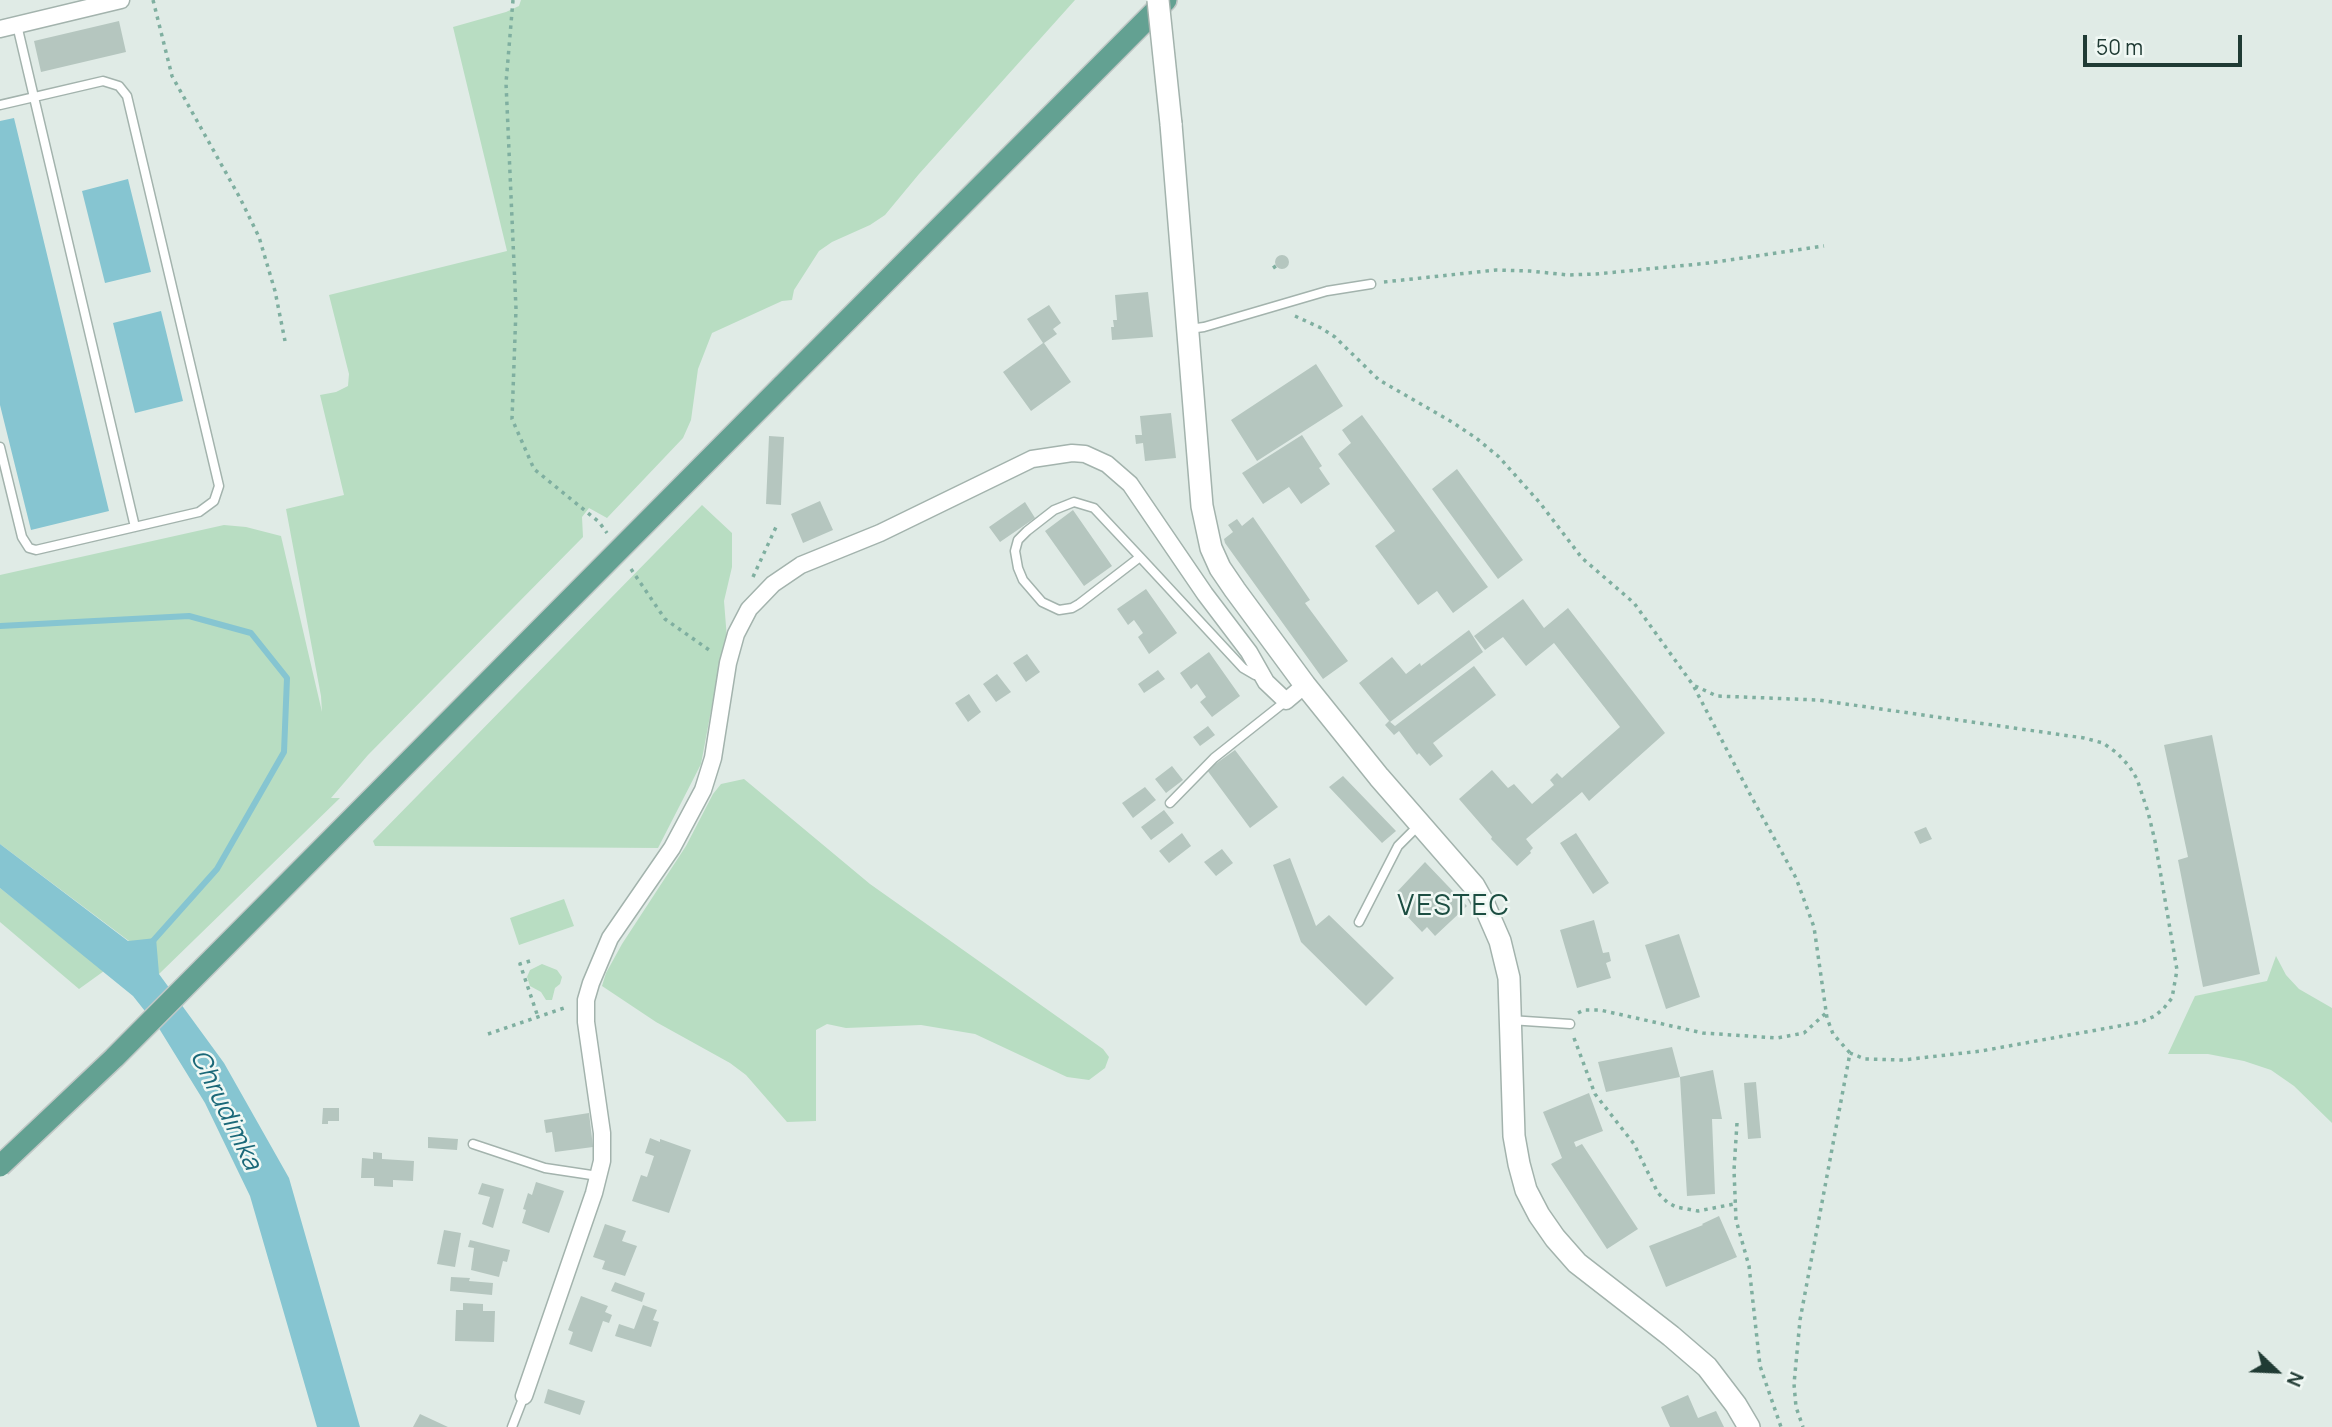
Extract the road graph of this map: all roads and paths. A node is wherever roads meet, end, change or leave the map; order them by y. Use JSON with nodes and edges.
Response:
{"nodes":[{"id":1,"x":121,"y":0,"type":"edge"},
{"id":2,"x":153,"y":0,"type":"edge"},
{"id":3,"x":513,"y":0,"type":"edge"},
{"id":4,"x":1158,"y":0,"type":"edge"},
{"id":5,"x":1166,"y":0,"type":"edge"},
{"id":6,"x":16,"y":25,"type":"junction"},
{"id":7,"x":0,"y":29,"type":"edge"},
{"id":8,"x":33,"y":98,"type":"junction"},
{"id":9,"x":0,"y":105,"type":"edge"},
{"id":10,"x":1824,"y":246,"type":"dead end"},
{"id":11,"x":1371,"y":284,"type":"joint"},
{"id":12,"x":1263,"y":309,"type":"junction"},
{"id":13,"x":1186,"y":329,"type":"junction"},
{"id":14,"x":285,"y":341,"type":"dead end"},
{"id":15,"x":0,"y":447,"type":"edge"},
{"id":16,"x":135,"y":527,"type":"junction"},
{"id":17,"x":613,"y":543,"type":"dead end"},
{"id":18,"x":1140,"y":557,"type":"junction"},
{"id":19,"x":628,"y":565,"type":"dead end"},
{"id":20,"x":728,"y":663,"type":"junction"},
{"id":21,"x":1262,"y":676,"type":"junction"},
{"id":22,"x":1306,"y":685,"type":"junction"},
{"id":23,"x":1693,"y":685,"type":"junction"},
{"id":24,"x":1286,"y":701,"type":"junction"},
{"id":25,"x":1170,"y":803,"type":"dead end"},
{"id":26,"x":1420,"y":824,"type":"junction"},
{"id":27,"x":1359,"y":922,"type":"dead end"},
{"id":28,"x":530,"y":961,"type":"dead end"},
{"id":29,"x":586,"y":1000,"type":"junction"},
{"id":30,"x":1826,"y":1013,"type":"junction"},
{"id":31,"x":538,"y":1017,"type":"junction"},
{"id":32,"x":1510,"y":1020,"type":"junction"},
{"id":33,"x":1570,"y":1024,"type":"junction"},
{"id":34,"x":488,"y":1034,"type":"dead end"},
{"id":35,"x":1850,"y":1053,"type":"junction"},
{"id":36,"x":1737,"y":1123,"type":"dead end"},
{"id":37,"x":473,"y":1144,"type":"dead end"},
{"id":38,"x":0,"y":1166,"type":"edge"},
{"id":39,"x":598,"y":1176,"type":"junction"},
{"id":40,"x":1734,"y":1205,"type":"junction"},
{"id":41,"x":524,"y":1396,"type":"joint"},
{"id":42,"x":512,"y":1427,"type":"edge"},
{"id":43,"x":1749,"y":1427,"type":"edge"},
{"id":44,"x":1781,"y":1427,"type":"edge"},
{"id":45,"x":1803,"y":1427,"type":"edge"}],
"edges":[{"from":1,"to":6,"type":"street"},
{"from":2,"to":14,"type":"path"},
{"from":3,"to":17,"type":"path"},
{"from":4,"to":13,"type":"street","bridge":true},
{"from":5,"to":38,"type":"main road","bridge":true},
{"from":6,"to":7,"type":"street"},
{"from":6,"to":8,"type":"lane"},
{"from":8,"to":9,"type":"lane"},
{"from":8,"to":16,"type":"lane"},
{"from":8,"to":16,"type":"lane"},
{"from":10,"to":11,"type":"path"},
{"from":11,"to":12,"type":"lane"},
{"from":12,"to":13,"type":"lane"},
{"from":12,"to":23,"type":"path"},
{"from":13,"to":22,"type":"street"},
{"from":15,"to":16,"type":"lane"},
{"from":18,"to":18,"type":"lane"},
{"from":18,"to":21,"type":"lane"},
{"from":19,"to":20,"type":"path"},
{"from":20,"to":21,"type":"street"},
{"from":20,"to":29,"type":"street"},
{"from":21,"to":24,"type":"street"},
{"from":22,"to":24,"type":"street"},
{"from":22,"to":26,"type":"street"},
{"from":23,"to":30,"type":"path"},
{"from":23,"to":35,"type":"path"},
{"from":24,"to":25,"type":"lane"},
{"from":26,"to":27,"type":"lane"},
{"from":26,"to":32,"type":"street"},
{"from":28,"to":31,"type":"path"},
{"from":29,"to":31,"type":"path"},
{"from":29,"to":39,"type":"street"},
{"from":30,"to":33,"type":"path"},
{"from":30,"to":35,"type":"path"},
{"from":31,"to":34,"type":"path"},
{"from":32,"to":33,"type":"lane"},
{"from":32,"to":43,"type":"street"},
{"from":33,"to":40,"type":"path"},
{"from":35,"to":45,"type":"path"},
{"from":36,"to":40,"type":"path"},
{"from":37,"to":39,"type":"lane"},
{"from":39,"to":41,"type":"street"},
{"from":40,"to":44,"type":"path"},
{"from":41,"to":42,"type":"lane"}]}
